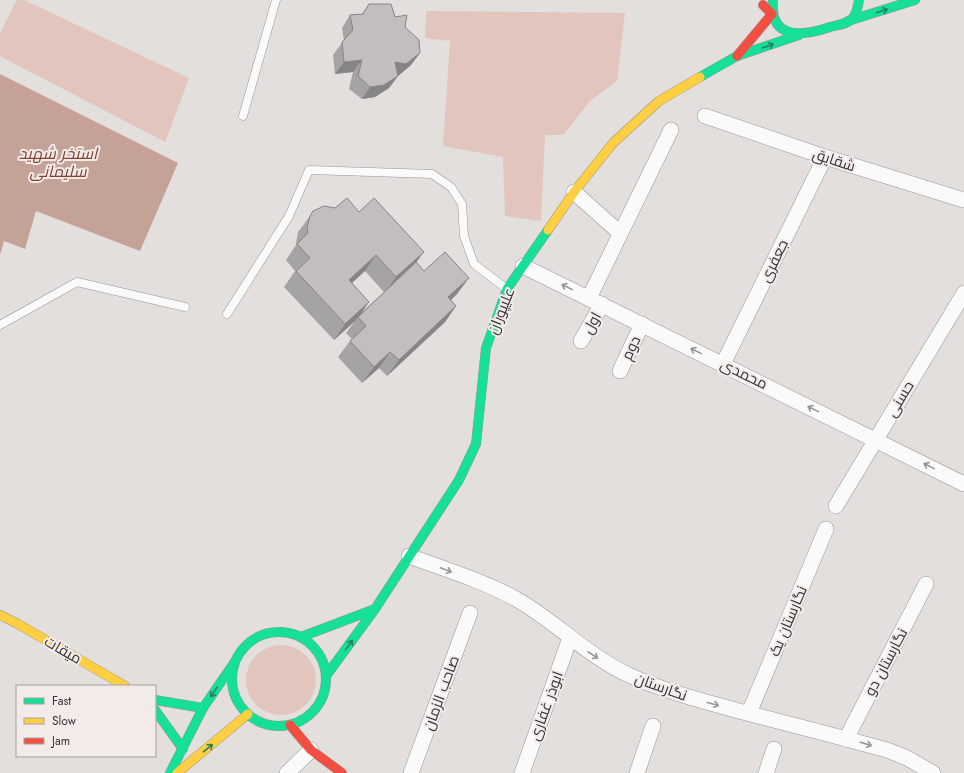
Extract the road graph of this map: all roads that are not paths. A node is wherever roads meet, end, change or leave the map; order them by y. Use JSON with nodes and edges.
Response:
{"nodes":[{"id":1,"x":276,"y":0,"type":"edge"},
{"id":2,"x":758,"y":0,"type":"edge"},
{"id":3,"x":773,"y":0,"type":"edge"},
{"id":4,"x":859,"y":0,"type":"edge"},
{"id":5,"x":915,"y":0,"type":"edge"},
{"id":6,"x":772,"y":14,"type":"junction"},
{"id":7,"x":848,"y":22,"type":"junction"},
{"id":8,"x":799,"y":35,"type":"junction"},
{"id":9,"x":737,"y":56,"type":"junction"},
{"id":10,"x":243,"y":116,"type":"dead end"},
{"id":11,"x":705,"y":116,"type":"dead end"},
{"id":12,"x":671,"y":130,"type":"dead end"},
{"id":13,"x":825,"y":158,"type":"junction"},
{"id":14,"x":574,"y":192,"type":"junction"},
{"id":15,"x":964,"y":200,"type":"edge"},
{"id":16,"x":620,"y":233,"type":"junction"},
{"id":17,"x":523,"y":266,"type":"junction"},
{"id":18,"x":508,"y":289,"type":"junction"},
{"id":19,"x":964,"y":292,"type":"edge"},
{"id":20,"x":595,"y":301,"type":"junction"},
{"id":21,"x":184,"y":307,"type":"dead end"},
{"id":22,"x":959,"y":309,"type":"edge"},
{"id":23,"x":227,"y":314,"type":"dead end"},
{"id":24,"x":642,"y":324,"type":"junction"},
{"id":25,"x":0,"y":325,"type":"edge"},
{"id":26,"x":581,"y":341,"type":"dead end"},
{"id":27,"x":723,"y":364,"type":"junction"},
{"id":28,"x":620,"y":371,"type":"dead end"},
{"id":29,"x":876,"y":440,"type":"junction"},
{"id":30,"x":964,"y":484,"type":"edge"},
{"id":31,"x":836,"y":506,"type":"dead end"},
{"id":32,"x":826,"y":529,"type":"dead end"},
{"id":33,"x":409,"y":556,"type":"junction"},
{"id":34,"x":926,"y":584,"type":"dead end"},
{"id":35,"x":375,"y":609,"type":"junction"},
{"id":36,"x":470,"y":613,"type":"dead end"},
{"id":37,"x":0,"y":616,"type":"edge"},
{"id":38,"x":301,"y":636,"type":"junction"},
{"id":39,"x":570,"y":638,"type":"junction"},
{"id":40,"x":236,"y":660,"type":"junction"},
{"id":41,"x":326,"y":676,"type":"junction"},
{"id":42,"x":123,"y":685,"type":"edge"},
{"id":43,"x":156,"y":700,"type":"edge"},
{"id":44,"x":203,"y":708,"type":"junction"},
{"id":45,"x":156,"y":711,"type":"edge"},
{"id":46,"x":749,"y":713,"type":"junction"},
{"id":47,"x":248,"y":714,"type":"junction"},
{"id":48,"x":290,"y":725,"type":"junction"},
{"id":49,"x":653,"y":726,"type":"dead end"},
{"id":50,"x":846,"y":739,"type":"junction"},
{"id":51,"x":183,"y":749,"type":"junction"},
{"id":52,"x":774,"y":749,"type":"dead end"},
{"id":53,"x":311,"y":750,"type":"junction"},
{"id":54,"x":170,"y":773,"type":"edge"},
{"id":55,"x":177,"y":773,"type":"edge"},
{"id":56,"x":287,"y":773,"type":"edge"},
{"id":57,"x":342,"y":773,"type":"edge"},
{"id":58,"x":412,"y":773,"type":"edge"},
{"id":59,"x":522,"y":773,"type":"edge"},
{"id":60,"x":637,"y":773,"type":"edge"},
{"id":61,"x":766,"y":773,"type":"edge"},
{"id":62,"x":933,"y":773,"type":"edge"}],
"edges":[{"from":1,"to":10,"type":"lane"},
{"from":2,"to":6,"type":"street"},
{"from":3,"to":6,"type":"street"},
{"from":4,"to":7,"type":"street"},
{"from":7,"to":5,"type":"street","one_way":true},
{"from":6,"to":8,"type":"street"},
{"from":6,"to":9,"type":"street"},
{"from":7,"to":8,"type":"street"},
{"from":9,"to":8,"type":"street","one_way":true},
{"from":9,"to":14,"type":"street","name":"علیپوران"},
{"from":11,"to":13,"type":"street","name":"شقایق"},
{"from":12,"to":16,"type":"street","name":"اول"},
{"from":13,"to":15,"type":"street","name":"شقایق"},
{"from":13,"to":27,"type":"street","name":"جعفری"},
{"from":14,"to":16,"type":"street"},
{"from":14,"to":17,"type":"street","name":"علیپوران"},
{"from":16,"to":20,"type":"street","name":"اول"},
{"from":17,"to":18,"type":"street","name":"علیپوران"},
{"from":20,"to":17,"type":"street","name":"محمدی","one_way":true},
{"from":18,"to":23,"type":"lane"},
{"from":18,"to":33,"type":"street","name":"علیپوران"},
{"from":19,"to":22,"type":"street","name":"حسنی"},
{"from":20,"to":24,"type":"street","name":"محمدی"},
{"from":20,"to":26,"type":"street","name":"اول"},
{"from":21,"to":25,"type":"lane"},
{"from":22,"to":29,"type":"street","name":"حسنی"},
{"from":27,"to":24,"type":"street","name":"محمدی","one_way":true},
{"from":24,"to":28,"type":"street","name":"دوم"},
{"from":29,"to":27,"type":"street","name":"محمدی","one_way":true},
{"from":30,"to":29,"type":"street","name":"محمدی","one_way":true},
{"from":29,"to":31,"type":"street","name":"حسنی"},
{"from":32,"to":46,"type":"street","name":"نگارستان یک"},
{"from":33,"to":35,"type":"street","name":"علیپوران"},
{"from":33,"to":39,"type":"street","name":"نگارستان","one_way":true},
{"from":34,"to":50,"type":"street","name":"نگارستان دو"},
{"from":35,"to":38,"type":"street"},
{"from":41,"to":35,"type":"street","name":"علیپوران","one_way":true},
{"from":36,"to":58,"type":"street","name":"صاحب الزمان"},
{"from":37,"to":42,"type":"street","name":"میقات"},
{"from":38,"to":40,"type":"street"},
{"from":38,"to":41,"type":"street"},
{"from":39,"to":46,"type":"street","name":"نگارستان","one_way":true},
{"from":39,"to":59,"type":"street","name":"ابوذر غفاری"},
{"from":40,"to":44,"type":"street","one_way":true},
{"from":40,"to":47,"type":"street"},
{"from":41,"to":48,"type":"street"},
{"from":43,"to":44,"type":"street"},
{"from":44,"to":51,"type":"street"},
{"from":45,"to":51,"type":"street"},
{"from":46,"to":50,"type":"street","name":"نگارستان"},
{"from":47,"to":48,"type":"street"},
{"from":55,"to":47,"type":"street","one_way":true},
{"from":48,"to":53,"type":"street"},
{"from":49,"to":60,"type":"street"},
{"from":50,"to":62,"type":"street","name":"نگارستان","one_way":true},
{"from":51,"to":54,"type":"street"},
{"from":52,"to":61,"type":"street"},
{"from":53,"to":56,"type":"street"},
{"from":53,"to":57,"type":"street"}]}
